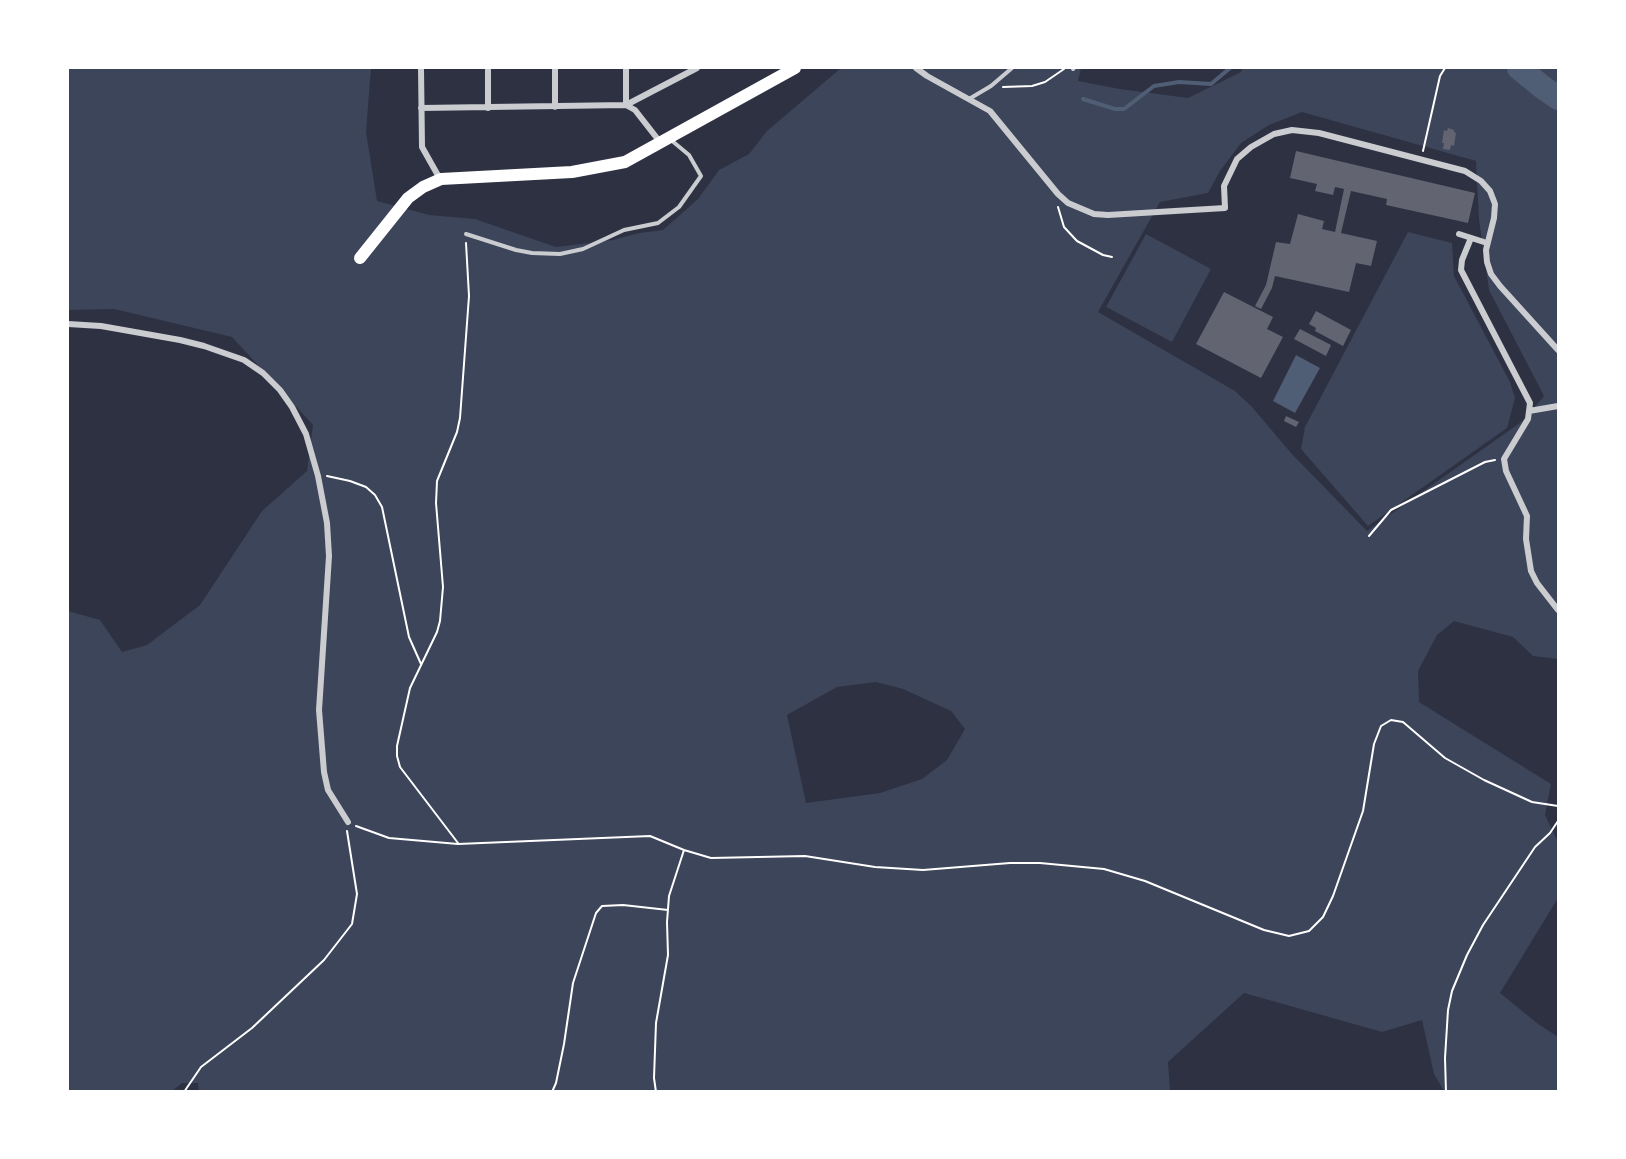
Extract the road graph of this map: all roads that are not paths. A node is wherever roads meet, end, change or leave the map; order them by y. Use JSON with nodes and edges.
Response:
{"nodes":[{"id":1,"x":421,"y":68,"type":"edge"},
{"id":2,"x":488,"y":68,"type":"edge"},
{"id":3,"x":555,"y":68,"type":"edge"},
{"id":4,"x":626,"y":68,"type":"edge"},
{"id":5,"x":693,"y":68,"type":"edge"},
{"id":6,"x":795,"y":68,"type":"edge"},
{"id":7,"x":916,"y":68,"type":"edge"},
{"id":8,"x":1012,"y":68,"type":"edge"},
{"id":9,"x":969,"y":99,"type":"junction"},
{"id":10,"x":626,"y":105,"type":"junction"},
{"id":11,"x":555,"y":107,"type":"junction"},
{"id":12,"x":421,"y":108,"type":"junction"},
{"id":13,"x":488,"y":108,"type":"junction"},
{"id":14,"x":664,"y":140,"type":"junction"},
{"id":15,"x":441,"y":179,"type":"junction"},
{"id":16,"x":466,"y":234,"type":"road end"},
{"id":17,"x":1459,"y":234,"type":"dead end"},
{"id":18,"x":1471,"y":238,"type":"junction"},
{"id":19,"x":1487,"y":243,"type":"junction"},
{"id":20,"x":360,"y":258,"type":"dead end"},
{"id":21,"x":68,"y":324,"type":"edge"},
{"id":22,"x":1558,"y":350,"type":"edge"},
{"id":23,"x":1558,"y":406,"type":"edge"},
{"id":24,"x":1529,"y":411,"type":"junction"},
{"id":25,"x":1558,"y":610,"type":"edge"},
{"id":26,"x":348,"y":822,"type":"road end"}],
"edges":[{"from":1,"to":12,"type":"street"},
{"from":2,"to":13,"type":"street"},
{"from":3,"to":11,"type":"street"},
{"from":4,"to":10,"type":"street"},
{"from":5,"to":10,"type":"street"},
{"from":6,"to":14,"type":"main road"},
{"from":7,"to":9,"type":"street"},
{"from":8,"to":9,"type":"lane"},
{"from":9,"to":19,"type":"street"},
{"from":10,"to":11,"type":"street"},
{"from":10,"to":14,"type":"street"},
{"from":11,"to":13,"type":"street"},
{"from":12,"to":13,"type":"street"},
{"from":12,"to":15,"type":"street"},
{"from":14,"to":15,"type":"main road"},
{"from":14,"to":16,"type":"lane"},
{"from":15,"to":20,"type":"main road"},
{"from":17,"to":18,"type":"street"},
{"from":18,"to":19,"type":"street"},
{"from":18,"to":24,"type":"street"},
{"from":19,"to":22,"type":"street"},
{"from":21,"to":26,"type":"street"},
{"from":23,"to":24,"type":"street"},
{"from":24,"to":25,"type":"street"}]}
